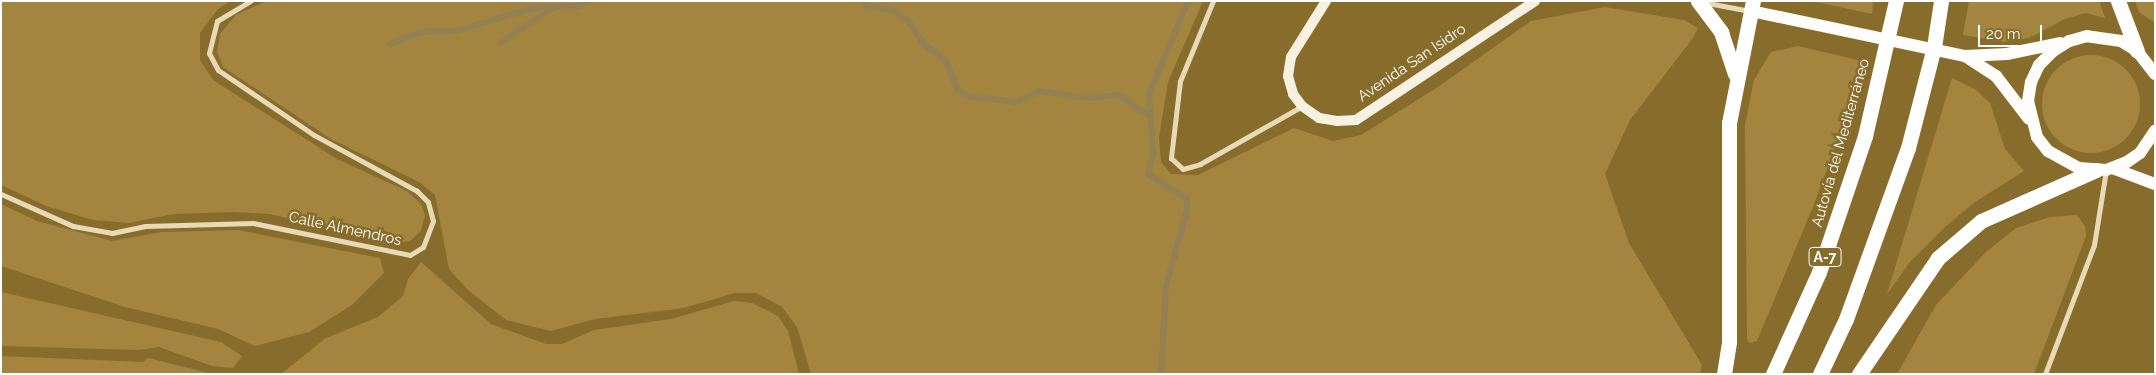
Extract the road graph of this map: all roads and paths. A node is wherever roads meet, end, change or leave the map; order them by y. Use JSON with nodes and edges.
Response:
{"nodes":[{"id":1,"x":250,"y":1,"type":"edge"},
{"id":2,"x":1213,"y":1,"type":"edge"},
{"id":3,"x":1326,"y":1,"type":"edge"},
{"id":4,"x":1535,"y":1,"type":"edge"},
{"id":5,"x":1699,"y":1,"type":"edge"},
{"id":6,"x":1896,"y":1,"type":"edge"},
{"id":7,"x":1941,"y":1,"type":"edge"},
{"id":8,"x":2118,"y":1,"type":"edge"},
{"id":9,"x":1752,"y":6,"type":"edge"},
{"id":10,"x":2070,"y":41,"type":"junction"},
{"id":11,"x":1965,"y":56,"type":"junction"},
{"id":12,"x":2146,"y":56,"type":"edge"},
{"id":13,"x":2155,"y":74,"type":"edge"},
{"id":14,"x":1736,"y":80,"type":"junction"},
{"id":15,"x":1302,"y":106,"type":"junction"},
{"id":16,"x":2030,"y":121,"type":"junction"},
{"id":17,"x":2155,"y":131,"type":"edge"},
{"id":18,"x":2105,"y":169,"type":"junction"},
{"id":19,"x":2155,"y":184,"type":"edge"},
{"id":20,"x":1,"y":194,"type":"edge"},
{"id":21,"x":1724,"y":374,"type":"edge"},
{"id":22,"x":1773,"y":374,"type":"edge"},
{"id":23,"x":1820,"y":374,"type":"edge"},
{"id":24,"x":1859,"y":374,"type":"edge"},
{"id":25,"x":2044,"y":374,"type":"edge"}],
"edges":[{"from":1,"to":20,"type":"street","name":"Calle Almendros"},
{"from":2,"to":15,"type":"street"},
{"from":3,"to":15,"type":"street"},
{"from":4,"to":15,"type":"street","name":"Avenida San Isidro"},
{"from":5,"to":9,"type":"street"},
{"from":5,"to":14,"type":"highway"},
{"from":6,"to":22,"type":"highway","name":"Autovía del Mediterráneo","number":"A-7","bridge":true},
{"from":7,"to":23,"type":"highway","number":"A-7","bridge":true},
{"from":8,"to":12,"type":"highway"},
{"from":9,"to":11,"type":"main road"},
{"from":9,"to":14,"type":"highway"},
{"from":10,"to":11,"type":"main road"},
{"from":10,"to":12,"type":"main road"},
{"from":10,"to":16,"type":"main road"},
{"from":11,"to":16,"type":"main road"},
{"from":12,"to":13,"type":"main road"},
{"from":14,"to":21,"type":"highway"},
{"from":16,"to":18,"type":"main road"},
{"from":17,"to":18,"type":"main road"},
{"from":18,"to":19,"type":"main road"},
{"from":18,"to":24,"type":"highway"},
{"from":18,"to":25,"type":"street"}]}
